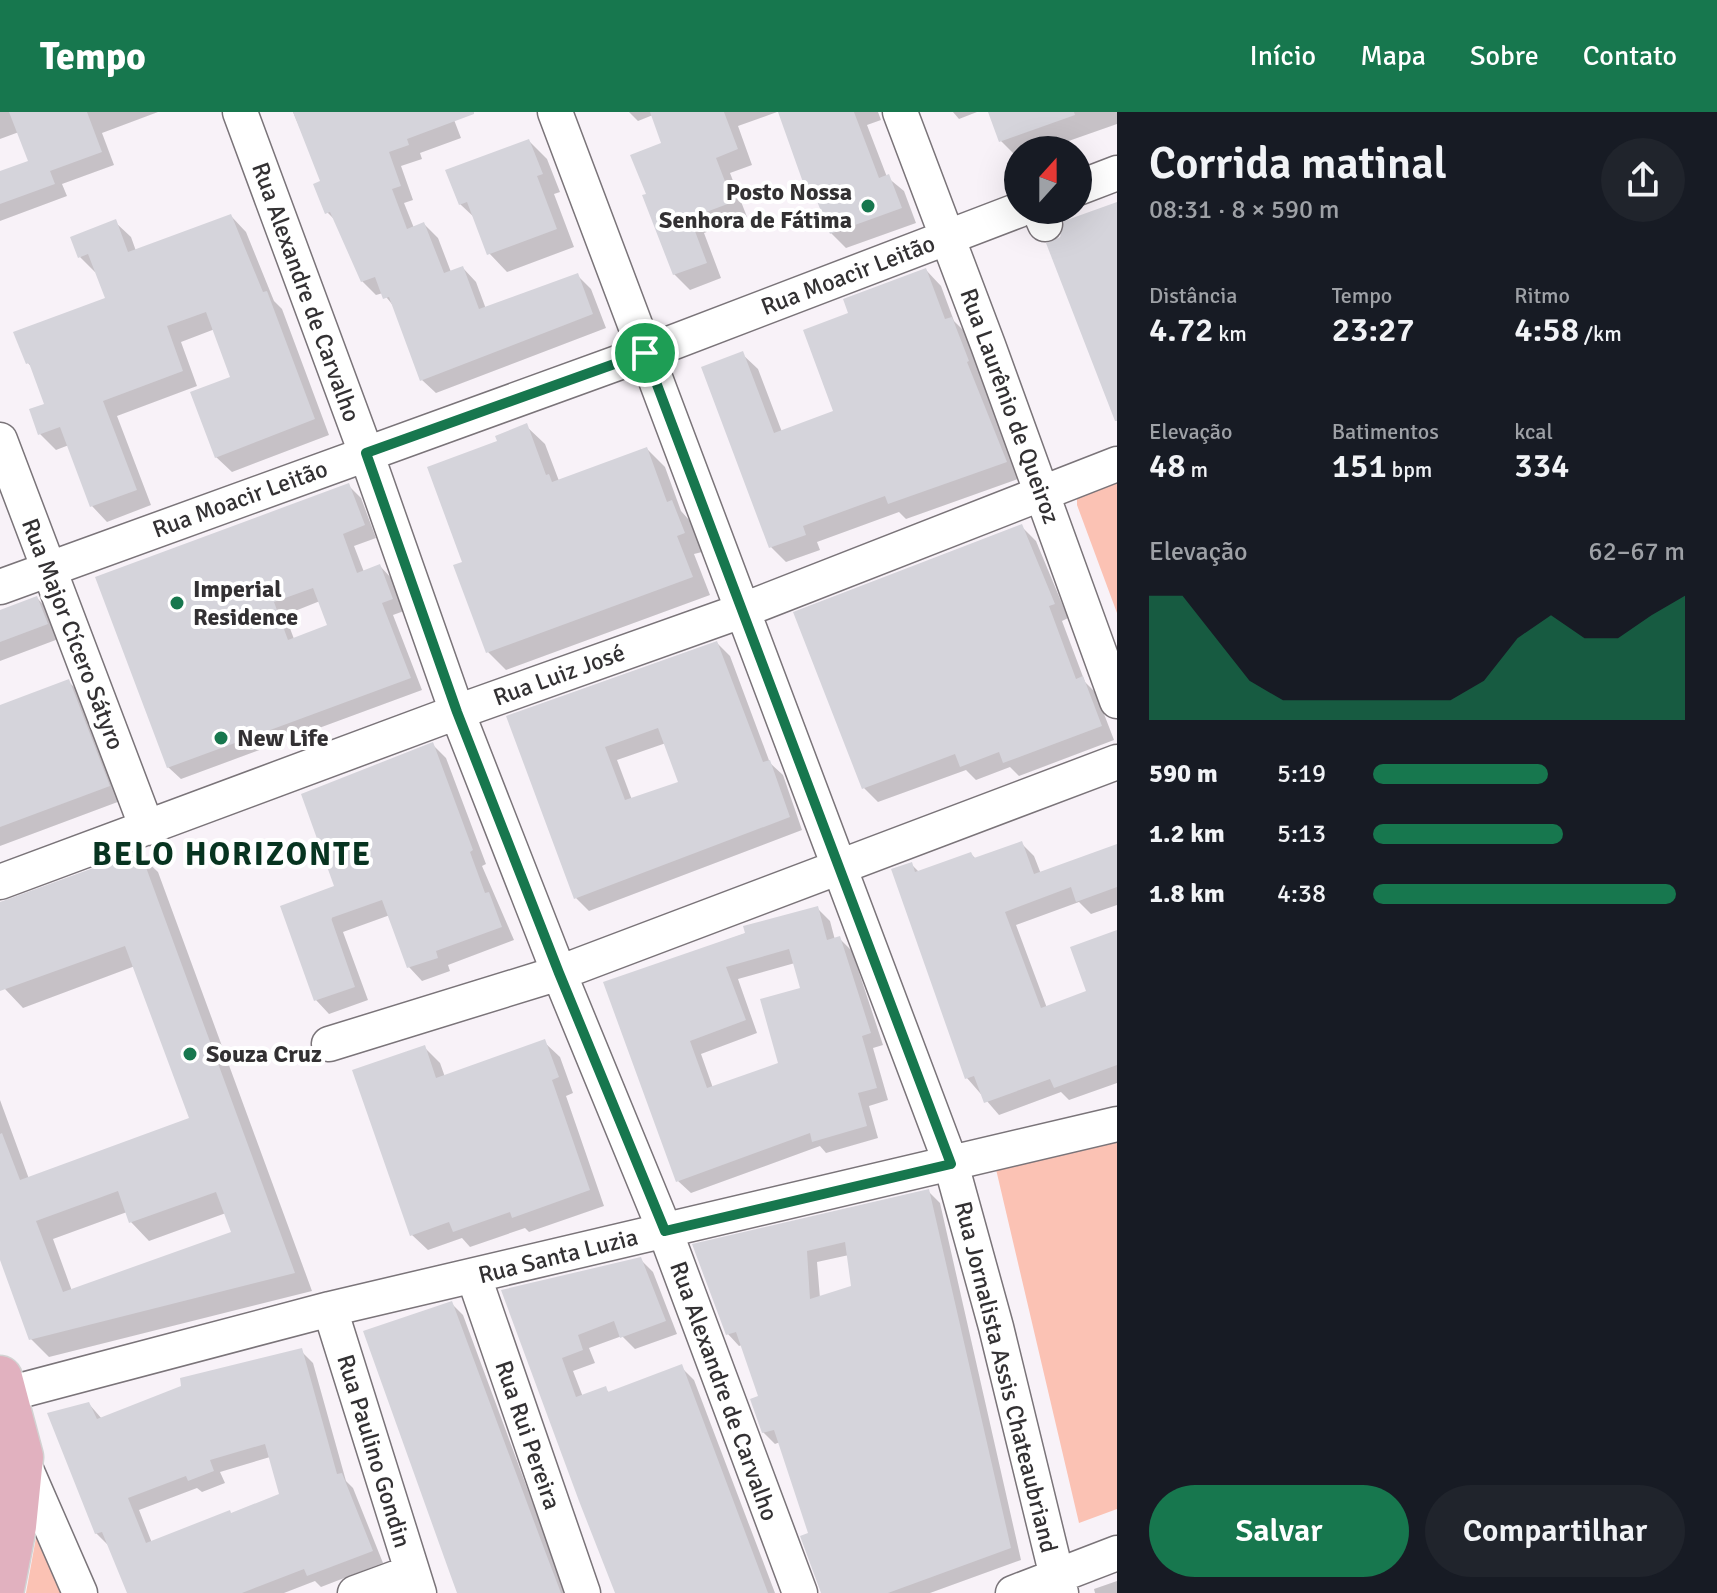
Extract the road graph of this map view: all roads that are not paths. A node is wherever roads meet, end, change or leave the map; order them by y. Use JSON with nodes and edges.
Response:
{"nodes":[{"id":1,"x":240,"y":112,"type":"edge"},
{"id":2,"x":555,"y":112,"type":"edge"},
{"id":3,"x":900,"y":112,"type":"edge"},
{"id":4,"x":1117,"y":173,"type":"edge"},
{"id":5,"x":1092,"y":183,"type":"edge"},
{"id":6,"x":1004,"y":223,"type":"edge"},
{"id":7,"x":947,"y":237,"type":"junction"},
{"id":8,"x":645,"y":353,"type":"junction"},
{"id":9,"x":0,"y":440,"type":"edge"},
{"id":10,"x":366,"y":453,"type":"junction"},
{"id":11,"x":1117,"y":464,"type":"edge"},
{"id":12,"x":1042,"y":495,"type":"junction"},
{"id":13,"x":48,"y":569,"type":"junction"},
{"id":14,"x":0,"y":587,"type":"edge"},
{"id":15,"x":741,"y":611,"type":"junction"},
{"id":16,"x":1117,"y":701,"type":"edge"},
{"id":17,"x":457,"y":712,"type":"junction"},
{"id":18,"x":1117,"y":762,"type":"edge"},
{"id":19,"x":147,"y":828,"type":"junction"},
{"id":20,"x":841,"y":868,"type":"junction"},
{"id":21,"x":0,"y":882,"type":"edge"},
{"id":22,"x":559,"y":973,"type":"junction"},
{"id":23,"x":329,"y":1044,"type":"dead end"},
{"id":24,"x":1117,"y":1124,"type":"edge"},
{"id":25,"x":951,"y":1164,"type":"junction"},
{"id":26,"x":665,"y":1231,"type":"junction"},
{"id":27,"x":474,"y":1277,"type":"junction"},
{"id":28,"x":330,"y":1309,"type":"junction"},
{"id":29,"x":2,"y":1389,"type":"edge"},
{"id":30,"x":21,"y":1457,"type":"junction"},
{"id":31,"x":1117,"y":1553,"type":"edge"},
{"id":32,"x":416,"y":1583,"type":"edge"},
{"id":33,"x":1059,"y":1585,"type":"edge"},
{"id":34,"x":1,"y":1593,"type":"edge"},
{"id":35,"x":80,"y":1593,"type":"edge"},
{"id":36,"x":355,"y":1593,"type":"edge"},
{"id":37,"x":583,"y":1593,"type":"edge"},
{"id":38,"x":800,"y":1593,"type":"edge"},
{"id":39,"x":1013,"y":1593,"type":"edge"}],
"edges":[{"from":1,"to":10,"type":"street","name":"Rua Alexandre de Carvalho"},
{"from":2,"to":8,"type":"street","name":"Rua Jornalista Assis Chateaubriand"},
{"from":3,"to":7,"type":"street","name":"Rua Laurênio de Queiroz"},
{"from":4,"to":5,"type":"street"},
{"from":6,"to":7,"type":"street","name":"Rua Moacir Leitão"},
{"from":7,"to":8,"type":"street","name":"Rua Moacir Leitão"},
{"from":7,"to":12,"type":"street","name":"Rua Laurênio de Queiroz"},
{"from":8,"to":10,"type":"street","name":"Rua Moacir Leitão"},
{"from":8,"to":15,"type":"street","name":"Rua Jornalista Assis Chateaubriand"},
{"from":9,"to":13,"type":"street","name":"Rua Major Cícero Sátyro"},
{"from":10,"to":13,"type":"street","name":"Rua Moacir Leitão"},
{"from":10,"to":17,"type":"street","name":"Rua Alexandre de Carvalho"},
{"from":11,"to":12,"type":"street","name":"Rua Luiz José"},
{"from":12,"to":15,"type":"street","name":"Rua Luiz José"},
{"from":12,"to":16,"type":"street","name":"Rua Laurênio de Queiroz"},
{"from":13,"to":14,"type":"street","name":"Rua Moacir Leitão"},
{"from":13,"to":19,"type":"street","name":"Rua Major Cícero Sátyro"},
{"from":15,"to":17,"type":"street","name":"Rua Luiz José"},
{"from":15,"to":20,"type":"street","name":"Rua Jornalista Assis Chateaubriand"},
{"from":17,"to":19,"type":"street","name":"Rua Luiz José"},
{"from":17,"to":22,"type":"street","name":"Rua Alexandre de Carvalho"},
{"from":18,"to":20,"type":"street"},
{"from":19,"to":21,"type":"street","name":"Rua Luiz José"},
{"from":20,"to":22,"type":"street"},
{"from":20,"to":25,"type":"street","name":"Rua Jornalista Assis Chateaubriand"},
{"from":22,"to":23,"type":"street"},
{"from":22,"to":26,"type":"street","name":"Rua Alexandre de Carvalho"},
{"from":24,"to":25,"type":"street","name":"Rua Santa Luzia"},
{"from":25,"to":26,"type":"street","name":"Rua Santa Luzia"},
{"from":25,"to":33,"type":"street","name":"Rua Jornalista Assis Chateaubriand"},
{"from":26,"to":27,"type":"street","name":"Rua Santa Luzia"},
{"from":26,"to":38,"type":"street","name":"Rua Alexandre de Carvalho"},
{"from":27,"to":28,"type":"street","name":"Rua Santa Luzia"},
{"from":27,"to":37,"type":"street","name":"Rua Rui Pereira"},
{"from":28,"to":29,"type":"street","name":"Rua Santa Luzia"},
{"from":28,"to":32,"type":"street","name":"Rua Paulino Gondin"},
{"from":29,"to":30,"type":"main road"},
{"from":30,"to":34,"type":"main road"},
{"from":30,"to":35,"type":"street"},
{"from":31,"to":33,"type":"street"},
{"from":32,"to":36,"type":"street"},
{"from":33,"to":39,"type":"street"}]}
